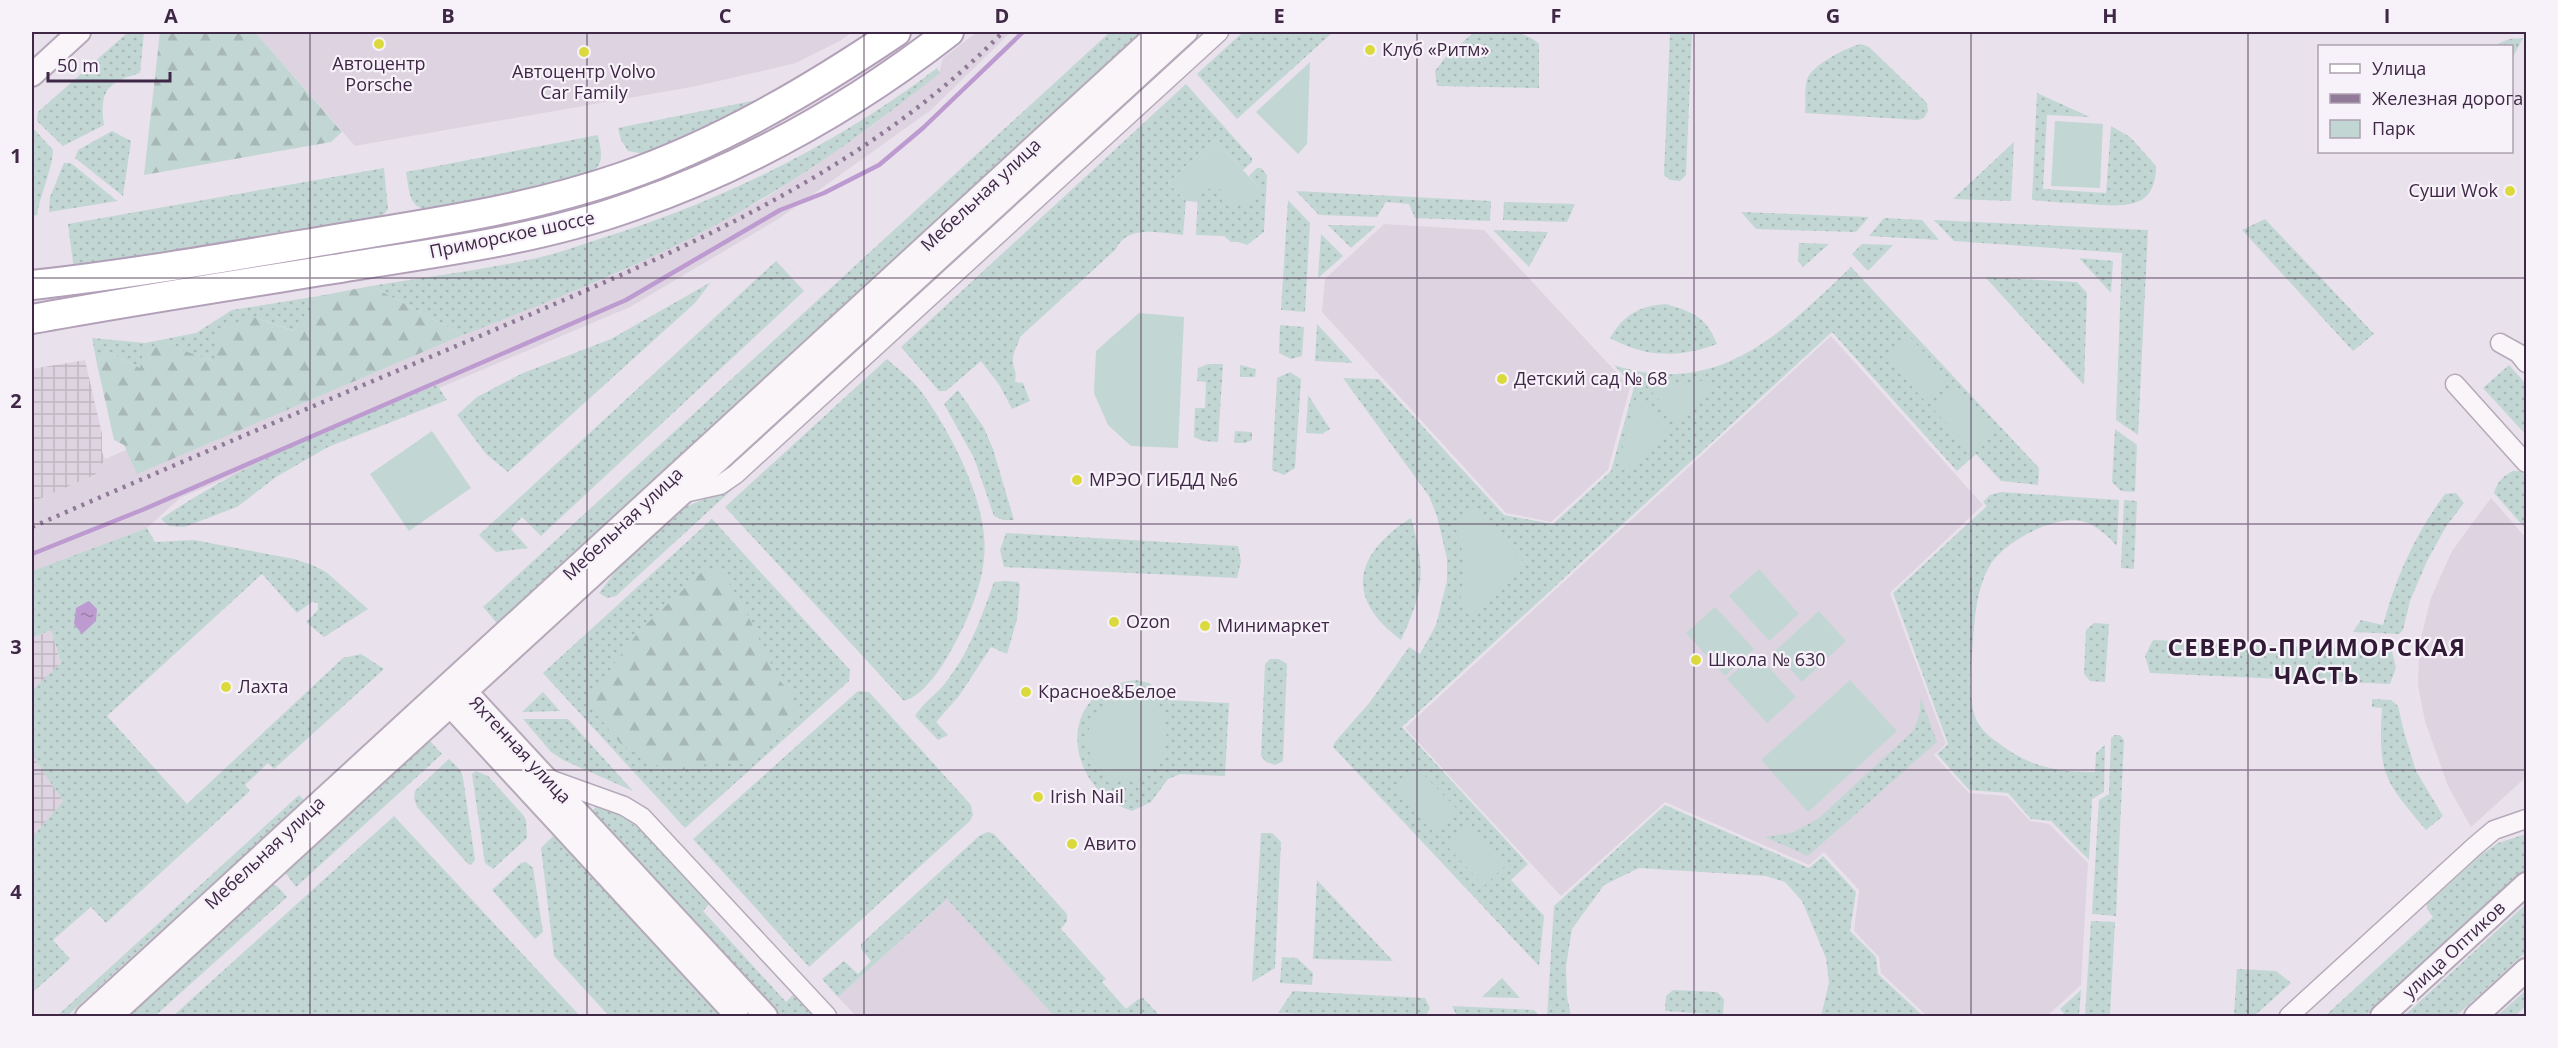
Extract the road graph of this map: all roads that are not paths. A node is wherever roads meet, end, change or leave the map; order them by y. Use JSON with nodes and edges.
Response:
{"nodes":[{"id":1,"x":79,"y":32,"type":"edge"},
{"id":2,"x":896,"y":32,"type":"edge"},
{"id":3,"x":949,"y":32,"type":"edge"},
{"id":4,"x":1160,"y":32,"type":"edge"},
{"id":5,"x":1186,"y":32,"type":"edge"},
{"id":6,"x":1219,"y":32,"type":"edge"},
{"id":7,"x":32,"y":75,"type":"edge"},
{"id":8,"x":32,"y":285,"type":"edge"},
{"id":9,"x":32,"y":319,"type":"edge"},
{"id":10,"x":2500,"y":343,"type":"dead end"},
{"id":11,"x":2526,"y":363,"type":"edge"},
{"id":12,"x":2455,"y":384,"type":"dead end"},
{"id":13,"x":2526,"y":463,"type":"edge"},
{"id":14,"x":680,"y":494,"type":"junction"},
{"id":15,"x":454,"y":694,"type":"junction"},
{"id":16,"x":546,"y":778,"type":"junction"},
{"id":17,"x":2526,"y":819,"type":"edge"},
{"id":18,"x":2526,"y":884,"type":"edge"},
{"id":19,"x":2526,"y":970,"type":"edge"},
{"id":20,"x":87,"y":1017,"type":"edge"},
{"id":21,"x":111,"y":1017,"type":"edge"},
{"id":22,"x":737,"y":1017,"type":"edge"},
{"id":23,"x":766,"y":1017,"type":"edge"},
{"id":24,"x":827,"y":1017,"type":"edge"},
{"id":25,"x":2289,"y":1017,"type":"edge"},
{"id":26,"x":2382,"y":1017,"type":"edge"},
{"id":27,"x":2476,"y":1017,"type":"edge"}],
"edges":[{"from":1,"to":7,"type":"street"},
{"from":2,"to":8,"type":"main road","name":"Приморское шоссе"},
{"from":3,"to":9,"type":"main road","name":"Приморское шоссе"},
{"from":4,"to":15,"type":"street","name":"Мебельная улица"},
{"from":5,"to":14,"type":"street","name":"Мебельная улица"},
{"from":6,"to":14,"type":"street"},
{"from":10,"to":11,"type":"street"},
{"from":12,"to":13,"type":"street"},
{"from":14,"to":15,"type":"street","name":"Мебельная улица"},
{"from":15,"to":16,"type":"street","name":"Яхтенная улица"},
{"from":15,"to":20,"type":"street","name":"Мебельная улица"},
{"from":15,"to":21,"type":"street","name":"Мебельная улица"},
{"from":15,"to":22,"type":"street","name":"Яхтенная улица"},
{"from":16,"to":23,"type":"street","name":"Яхтенная улица"},
{"from":16,"to":24,"type":"street"},
{"from":17,"to":25,"type":"street"},
{"from":18,"to":26,"type":"street","name":"улица Оптиков"},
{"from":19,"to":27,"type":"street"}]}
